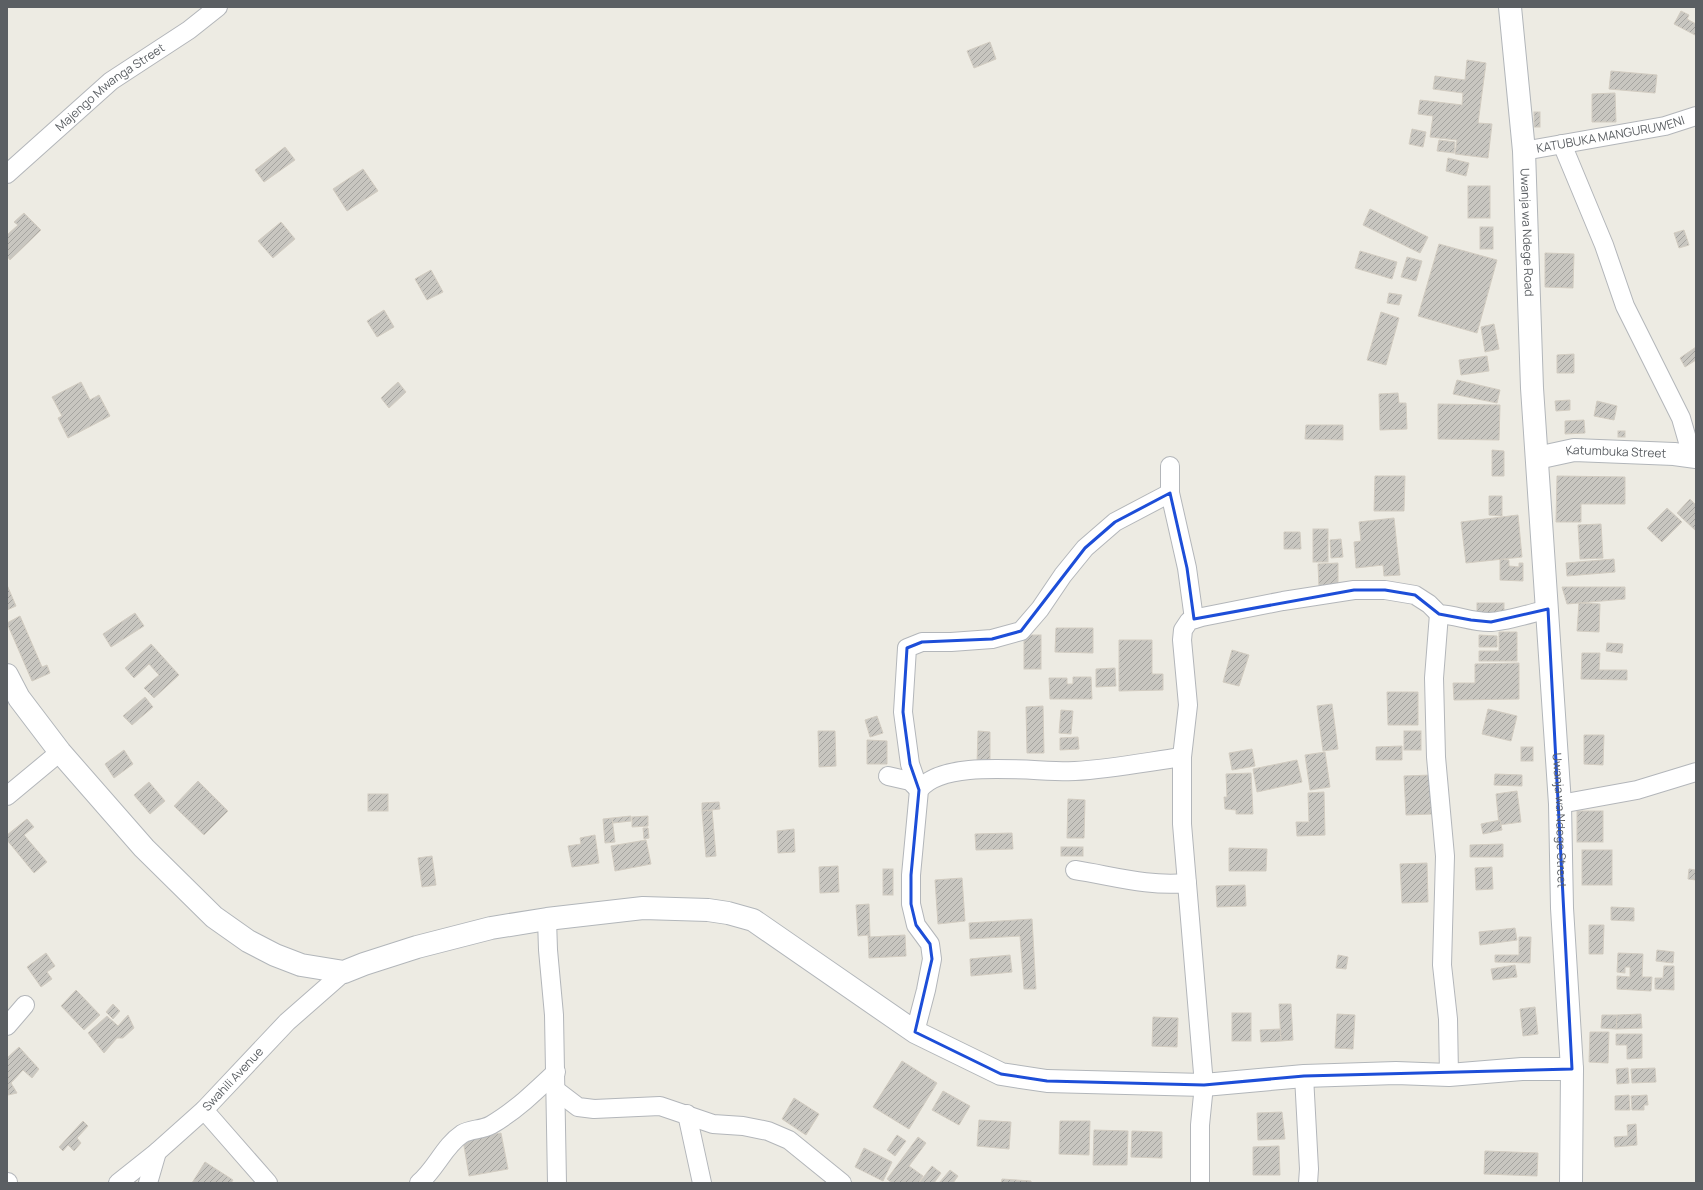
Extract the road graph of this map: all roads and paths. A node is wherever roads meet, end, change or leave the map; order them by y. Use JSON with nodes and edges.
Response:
{"nodes":[{"id":1,"x":218,"y":7,"type":"edge"},
{"id":2,"x":1510,"y":7,"type":"edge"},
{"id":3,"x":1696,"y":116,"type":"edge"},
{"id":4,"x":1562,"y":144,"type":"junction"},
{"id":5,"x":1524,"y":151,"type":"junction"},
{"id":6,"x":7,"y":174,"type":"edge"},
{"id":7,"x":1694,"y":457,"type":"edge"},
{"id":8,"x":1537,"y":458,"type":"junction"},
{"id":9,"x":1170,"y":466,"type":"dead end"},
{"id":10,"x":1170,"y":493,"type":"junction"},
{"id":11,"x":1548,"y":609,"type":"junction"},
{"id":12,"x":1439,"y":614,"type":"junction"},
{"id":13,"x":1194,"y":619,"type":"junction"},
{"id":14,"x":7,"y":675,"type":"edge"},
{"id":15,"x":60,"y":752,"type":"junction"},
{"id":16,"x":1182,"y":757,"type":"junction"},
{"id":17,"x":1696,"y":772,"type":"edge"},
{"id":18,"x":888,"y":776,"type":"dead end"},
{"id":19,"x":919,"y":790,"type":"junction"},
{"id":20,"x":7,"y":796,"type":"edge"},
{"id":21,"x":1560,"y":804,"type":"junction"},
{"id":22,"x":1076,"y":870,"type":"dead end"},
{"id":23,"x":1187,"y":882,"type":"junction"},
{"id":24,"x":547,"y":919,"type":"junction"},
{"id":25,"x":344,"y":972,"type":"junction"},
{"id":26,"x":25,"y":1005,"type":"dead end"},
{"id":27,"x":7,"y":1026,"type":"edge"},
{"id":28,"x":915,"y":1032,"type":"junction"},
{"id":29,"x":1572,"y":1069,"type":"junction"},
{"id":30,"x":556,"y":1072,"type":"junction"},
{"id":31,"x":1449,"y":1075,"type":"junction"},
{"id":32,"x":1304,"y":1076,"type":"junction"},
{"id":33,"x":1204,"y":1085,"type":"junction"},
{"id":34,"x":557,"y":1091,"type":"junction"},
{"id":35,"x":204,"y":1110,"type":"junction"},
{"id":36,"x":687,"y":1114,"type":"junction"},
{"id":37,"x":157,"y":1152,"type":"junction"},
{"id":38,"x":118,"y":1183,"type":"edge"},
{"id":39,"x":148,"y":1183,"type":"edge"},
{"id":40,"x":268,"y":1183,"type":"edge"},
{"id":41,"x":419,"y":1183,"type":"edge"},
{"id":42,"x":558,"y":1183,"type":"edge"},
{"id":43,"x":702,"y":1183,"type":"edge"},
{"id":44,"x":842,"y":1183,"type":"edge"},
{"id":45,"x":1200,"y":1183,"type":"edge"},
{"id":46,"x":1308,"y":1183,"type":"edge"},
{"id":47,"x":1571,"y":1183,"type":"edge"}],
"edges":[{"from":1,"to":6,"type":"street","name":"Majengo Mwanga Street"},
{"from":2,"to":5,"type":"street","name":"Uwanja wa Ndege Road"},
{"from":3,"to":4,"type":"street","name":"KATUBUKA MANGURUWENI"},
{"from":4,"to":5,"type":"street","name":"KATUBUKA MANGURUWENI"},
{"from":4,"to":7,"type":"street"},
{"from":5,"to":8,"type":"street","name":"Uwanja wa Ndege Road"},
{"from":7,"to":8,"type":"street","name":"Katumbuka Street"},
{"from":8,"to":11,"type":"street","name":"Uwanja wa Ndege Street"},
{"from":9,"to":10,"type":"street"},
{"from":10,"to":13,"type":"street"},
{"from":10,"to":19,"type":"street"},
{"from":11,"to":12,"type":"street"},
{"from":11,"to":21,"type":"street","name":"Uwanja wa Ndege Street"},
{"from":12,"to":13,"type":"street"},
{"from":12,"to":31,"type":"street"},
{"from":13,"to":16,"type":"street"},
{"from":14,"to":15,"type":"street"},
{"from":15,"to":20,"type":"street"},
{"from":15,"to":25,"type":"street"},
{"from":16,"to":19,"type":"street"},
{"from":16,"to":23,"type":"street"},
{"from":17,"to":21,"type":"street"},
{"from":18,"to":19,"type":"street"},
{"from":19,"to":28,"type":"street"},
{"from":21,"to":29,"type":"street","name":"Uwanja wa Ndege Street"},
{"from":22,"to":23,"type":"street"},
{"from":23,"to":33,"type":"street"},
{"from":24,"to":25,"type":"street"},
{"from":24,"to":28,"type":"street"},
{"from":24,"to":30,"type":"street"},
{"from":25,"to":35,"type":"street","name":"Swahili Avenue"},
{"from":26,"to":27,"type":"street"},
{"from":28,"to":33,"type":"street"},
{"from":29,"to":31,"type":"street"},
{"from":29,"to":47,"type":"street","name":"Uwanja wa Ndege Street"},
{"from":30,"to":34,"type":"street"},
{"from":30,"to":41,"type":"street"},
{"from":31,"to":32,"type":"street"},
{"from":32,"to":33,"type":"street"},
{"from":32,"to":46,"type":"street"},
{"from":33,"to":45,"type":"street"},
{"from":34,"to":36,"type":"street"},
{"from":34,"to":42,"type":"street"},
{"from":35,"to":37,"type":"street","name":"Swahili Avenue"},
{"from":35,"to":40,"type":"street"},
{"from":36,"to":43,"type":"street"},
{"from":36,"to":44,"type":"street"},
{"from":37,"to":38,"type":"street","name":"Swahili Avenue"},
{"from":37,"to":39,"type":"street"}]}
